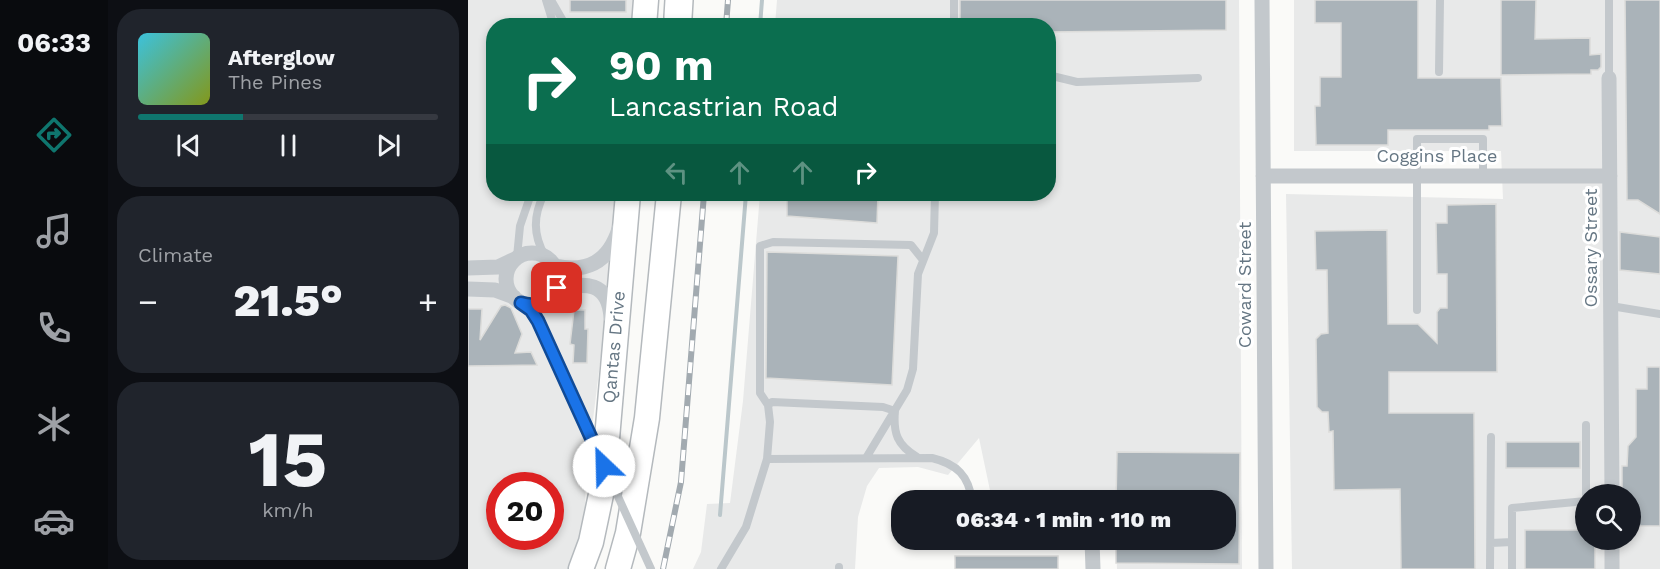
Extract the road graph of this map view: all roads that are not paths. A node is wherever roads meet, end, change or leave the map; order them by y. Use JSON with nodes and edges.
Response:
{"nodes":[{"id":1,"x":546,"y":0,"type":"edge"},
{"id":2,"x":551,"y":0,"type":"edge"},
{"id":3,"x":646,"y":0,"type":"edge"},
{"id":4,"x":954,"y":0,"type":"edge"},
{"id":5,"x":1262,"y":0,"type":"edge"},
{"id":6,"x":1440,"y":0,"type":"edge"},
{"id":7,"x":1609,"y":0,"type":"edge"},
{"id":8,"x":552,"y":18,"type":"edge"},
{"id":9,"x":561,"y":18,"type":"edge"},
{"id":10,"x":645,"y":18,"type":"edge"},
{"id":11,"x":954,"y":18,"type":"edge"},
{"id":12,"x":1439,"y":72,"type":"dead end"},
{"id":13,"x":1056,"y":77,"type":"edge"},
{"id":14,"x":1198,"y":78,"type":"dead end"},
{"id":15,"x":1610,"y":78,"type":"joint"},
{"id":16,"x":1417,"y":175,"type":"junction"},
{"id":17,"x":1483,"y":175,"type":"junction"},
{"id":18,"x":1263,"y":176,"type":"junction"},
{"id":19,"x":1610,"y":176,"type":"junction"},
{"id":20,"x":529,"y":201,"type":"edge"},
{"id":21,"x":542,"y":201,"type":"edge"},
{"id":22,"x":626,"y":201,"type":"edge"},
{"id":23,"x":627,"y":201,"type":"edge"},
{"id":24,"x":668,"y":201,"type":"edge"},
{"id":25,"x":935,"y":201,"type":"edge"},
{"id":26,"x":516,"y":258,"type":"junction"},
{"id":27,"x":923,"y":260,"type":"junction"},
{"id":28,"x":550,"y":261,"type":"junction"},
{"id":29,"x":468,"y":268,"type":"edge"},
{"id":30,"x":557,"y":288,"type":"junction"},
{"id":31,"x":468,"y":289,"type":"edge"},
{"id":32,"x":517,"y":300,"type":"junction"},
{"id":33,"x":546,"y":301,"type":"junction"},
{"id":34,"x":1611,"y":306,"type":"junction"},
{"id":35,"x":1417,"y":310,"type":"dead end"},
{"id":36,"x":1660,"y":314,"type":"edge"},
{"id":37,"x":538,"y":321,"type":"junction"},
{"id":38,"x":614,"y":348,"type":"junction"},
{"id":39,"x":768,"y":405,"type":"junction"},
{"id":40,"x":895,"y":411,"type":"junction"},
{"id":41,"x":1586,"y":425,"type":"dead end"},
{"id":42,"x":1491,"y":437,"type":"dead end"},
{"id":43,"x":866,"y":458,"type":"junction"},
{"id":44,"x":919,"y":458,"type":"junction"},
{"id":45,"x":767,"y":459,"type":"junction"},
{"id":46,"x":1586,"y":484,"type":"edge"},
{"id":47,"x":1612,"y":484,"type":"edge"},
{"id":48,"x":971,"y":490,"type":"edge"},
{"id":49,"x":1575,"y":502,"type":"edge"},
{"id":50,"x":1512,"y":542,"type":"junction"},
{"id":51,"x":1491,"y":543,"type":"junction"},
{"id":52,"x":1092,"y":550,"type":"edge"},
{"id":53,"x":1612,"y":550,"type":"edge"},
{"id":54,"x":581,"y":569,"type":"edge"},
{"id":55,"x":618,"y":569,"type":"edge"},
{"id":56,"x":651,"y":569,"type":"edge"},
{"id":57,"x":721,"y":569,"type":"edge"},
{"id":58,"x":1093,"y":569,"type":"edge"},
{"id":59,"x":1266,"y":569,"type":"edge"},
{"id":60,"x":1490,"y":569,"type":"edge"},
{"id":61,"x":1512,"y":569,"type":"edge"},
{"id":62,"x":1612,"y":569,"type":"edge"}],
"edges":[{"from":1,"to":8,"type":"lane"},
{"from":2,"to":9,"type":"lane"},
{"from":3,"to":10,"type":"highway"},
{"from":4,"to":11,"type":"lane"},
{"from":5,"to":18,"type":"street","name":"Coward Street"},
{"from":6,"to":12,"type":"lane"},
{"from":7,"to":15,"type":"lane","name":"Ossary Street"},
{"from":13,"to":14,"type":"lane"},
{"from":15,"to":19,"type":"street","name":"Ossary Street"},
{"from":16,"to":17,"type":"street","name":"Coggins Place"},
{"from":16,"to":17,"type":"lane"},
{"from":16,"to":18,"type":"street","name":"Coggins Place"},
{"from":16,"to":35,"type":"lane"},
{"from":17,"to":19,"type":"street","name":"Coggins Place"},
{"from":18,"to":59,"type":"street","name":"Coward Street"},
{"from":19,"to":34,"type":"street","name":"Ossary Street"},
{"from":20,"to":26,"type":"lane"},
{"from":21,"to":28,"type":"lane"},
{"from":22,"to":28,"type":"street"},
{"from":23,"to":38,"type":"highway","name":"Qantas Drive"},
{"from":24,"to":55,"type":"highway"},
{"from":25,"to":27,"type":"lane"},
{"from":26,"to":28,"type":"street"},
{"from":26,"to":29,"type":"street"},
{"from":26,"to":32,"type":"street"},
{"from":27,"to":39,"type":"lane"},
{"from":27,"to":40,"type":"lane"},
{"from":28,"to":30,"type":"street"},
{"from":30,"to":33,"type":"street"},
{"from":30,"to":38,"type":"street"},
{"from":31,"to":32,"type":"street"},
{"from":32,"to":33,"type":"street"},
{"from":32,"to":37,"type":"lane"},
{"from":33,"to":37,"type":"lane"},
{"from":34,"to":36,"type":"lane"},
{"from":34,"to":47,"type":"street","name":"Ossary Street"},
{"from":37,"to":56,"type":"lane","bridge":true},
{"from":38,"to":54,"type":"highway","name":"Qantas Drive"},
{"from":39,"to":40,"type":"lane"},
{"from":39,"to":45,"type":"lane"},
{"from":40,"to":43,"type":"lane"},
{"from":40,"to":44,"type":"lane"},
{"from":41,"to":46,"type":"lane"},
{"from":42,"to":51,"type":"lane"},
{"from":43,"to":44,"type":"lane"},
{"from":43,"to":45,"type":"lane"},
{"from":44,"to":48,"type":"lane"},
{"from":45,"to":57,"type":"lane"},
{"from":49,"to":50,"type":"lane"},
{"from":50,"to":51,"type":"lane"},
{"from":50,"to":61,"type":"lane"},
{"from":51,"to":60,"type":"lane"},
{"from":52,"to":58,"type":"street"},
{"from":53,"to":62,"type":"street"}]}
